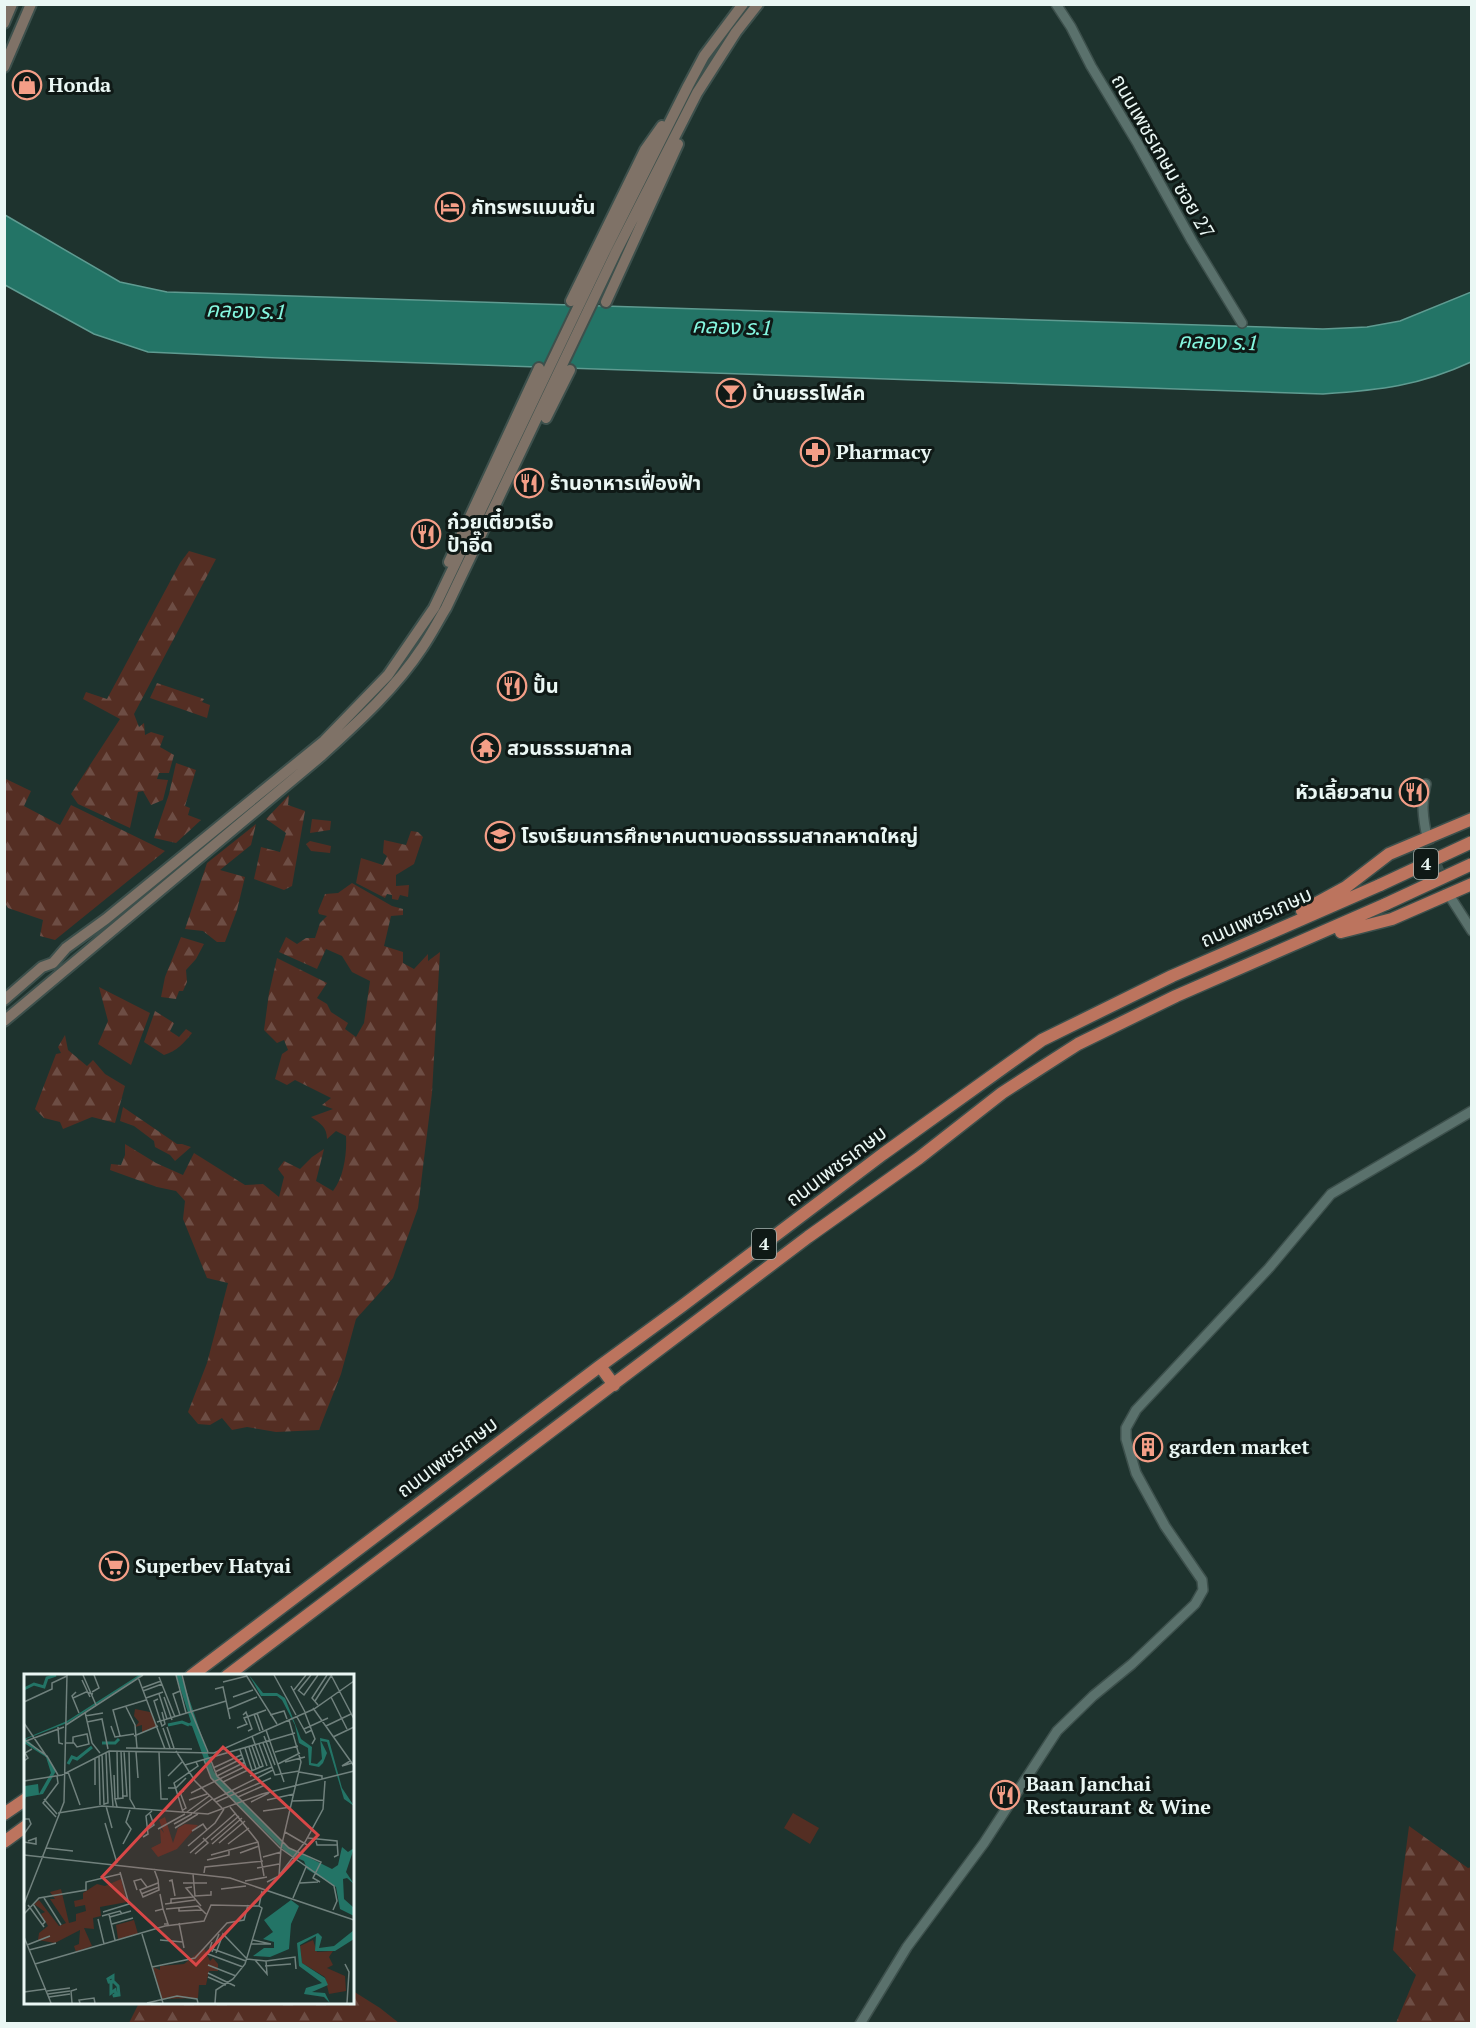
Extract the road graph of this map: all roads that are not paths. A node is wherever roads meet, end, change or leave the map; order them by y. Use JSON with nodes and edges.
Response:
{"nodes":[{"id":1,"x":12,"y":4,"type":"edge"},
{"id":2,"x":31,"y":4,"type":"edge"},
{"id":3,"x":743,"y":4,"type":"edge"},
{"id":4,"x":758,"y":4,"type":"edge"},
{"id":5,"x":1056,"y":4,"type":"edge"},
{"id":6,"x":4,"y":23,"type":"edge"},
{"id":7,"x":4,"y":67,"type":"edge"},
{"id":8,"x":688,"y":86,"type":"junction"},
{"id":9,"x":697,"y":93,"type":"junction"},
{"id":10,"x":611,"y":252,"type":"junction"},
{"id":11,"x":572,"y":301,"type":"dead end"},
{"id":12,"x":606,"y":302,"type":"dead end"},
{"id":13,"x":1242,"y":323,"type":"dead end"},
{"id":14,"x":539,"y":368,"type":"dead end"},
{"id":15,"x":570,"y":370,"type":"dead end"},
{"id":16,"x":533,"y":416,"type":"junction"},
{"id":17,"x":446,"y":608,"type":"junction"},
{"id":18,"x":411,"y":644,"type":"junction"},
{"id":19,"x":1426,"y":784,"type":"dead end"},
{"id":20,"x":1472,"y":819,"type":"edge"},
{"id":21,"x":1427,"y":837,"type":"junction"},
{"id":22,"x":1472,"y":843,"type":"edge"},
{"id":23,"x":1472,"y":864,"type":"edge"},
{"id":24,"x":1472,"y":884,"type":"edge"},
{"id":25,"x":1449,"y":895,"type":"junction"},
{"id":26,"x":1275,"y":929,"type":"junction"},
{"id":27,"x":1472,"y":931,"type":"edge"},
{"id":28,"x":1300,"y":942,"type":"junction"},
{"id":29,"x":4,"y":1000,"type":"edge"},
{"id":30,"x":4,"y":1021,"type":"edge"},
{"id":31,"x":1472,"y":1111,"type":"edge"},
{"id":32,"x":600,"y":1366,"type":"junction"},
{"id":33,"x":614,"y":1385,"type":"junction"},
{"id":34,"x":194,"y":1674,"type":"edge"},
{"id":35,"x":229,"y":1674,"type":"edge"},
{"id":36,"x":24,"y":1800,"type":"edge"},
{"id":37,"x":4,"y":1814,"type":"edge"},
{"id":38,"x":24,"y":1827,"type":"edge"},
{"id":39,"x":4,"y":1842,"type":"edge"},
{"id":40,"x":860,"y":2024,"type":"edge"}],
"edges":[{"from":1,"to":6,"type":"main road"},
{"from":2,"to":7,"type":"main road"},
{"from":3,"to":8,"type":"main road"},
{"from":4,"to":9,"type":"main road"},
{"from":5,"to":13,"type":"street","name":"ถนนเพชรเกษม ซอย 27"},
{"from":8,"to":10,"type":"main road"},
{"from":8,"to":11,"type":"main road"},
{"from":9,"to":10,"type":"main road"},
{"from":9,"to":12,"type":"main road"},
{"from":10,"to":16,"type":"main road"},
{"from":14,"to":18,"type":"main road"},
{"from":15,"to":17,"type":"main road"},
{"from":16,"to":17,"type":"main road"},
{"from":16,"to":18,"type":"main road"},
{"from":17,"to":30,"type":"main road"},
{"from":18,"to":29,"type":"main road"},
{"from":19,"to":21,"type":"street"},
{"from":20,"to":21,"type":"highway"},
{"from":21,"to":26,"type":"highway"},
{"from":22,"to":26,"type":"highway","name":"ถนนเพชรเกษม","number":"4","bridge":true},
{"from":23,"to":28,"type":"highway","name":"ถนนเพชรเกษม","number":"4","bridge":true},
{"from":24,"to":25,"type":"highway"},
{"from":25,"to":27,"type":"street"},
{"from":25,"to":28,"type":"highway"},
{"from":26,"to":32,"type":"highway","name":"ถนนเพชรเกษม","number":"4"},
{"from":28,"to":33,"type":"highway","name":"ถนนเพชรเกษม","number":"4"},
{"from":31,"to":40,"type":"street"},
{"from":32,"to":33,"type":"highway"},
{"from":32,"to":34,"type":"highway","name":"ถนนเพชรเกษม","number":"4"},
{"from":33,"to":35,"type":"highway","name":"ถนนเพชรเกษม","number":"4"},
{"from":36,"to":37,"type":"highway"},
{"from":38,"to":39,"type":"highway"}]}
